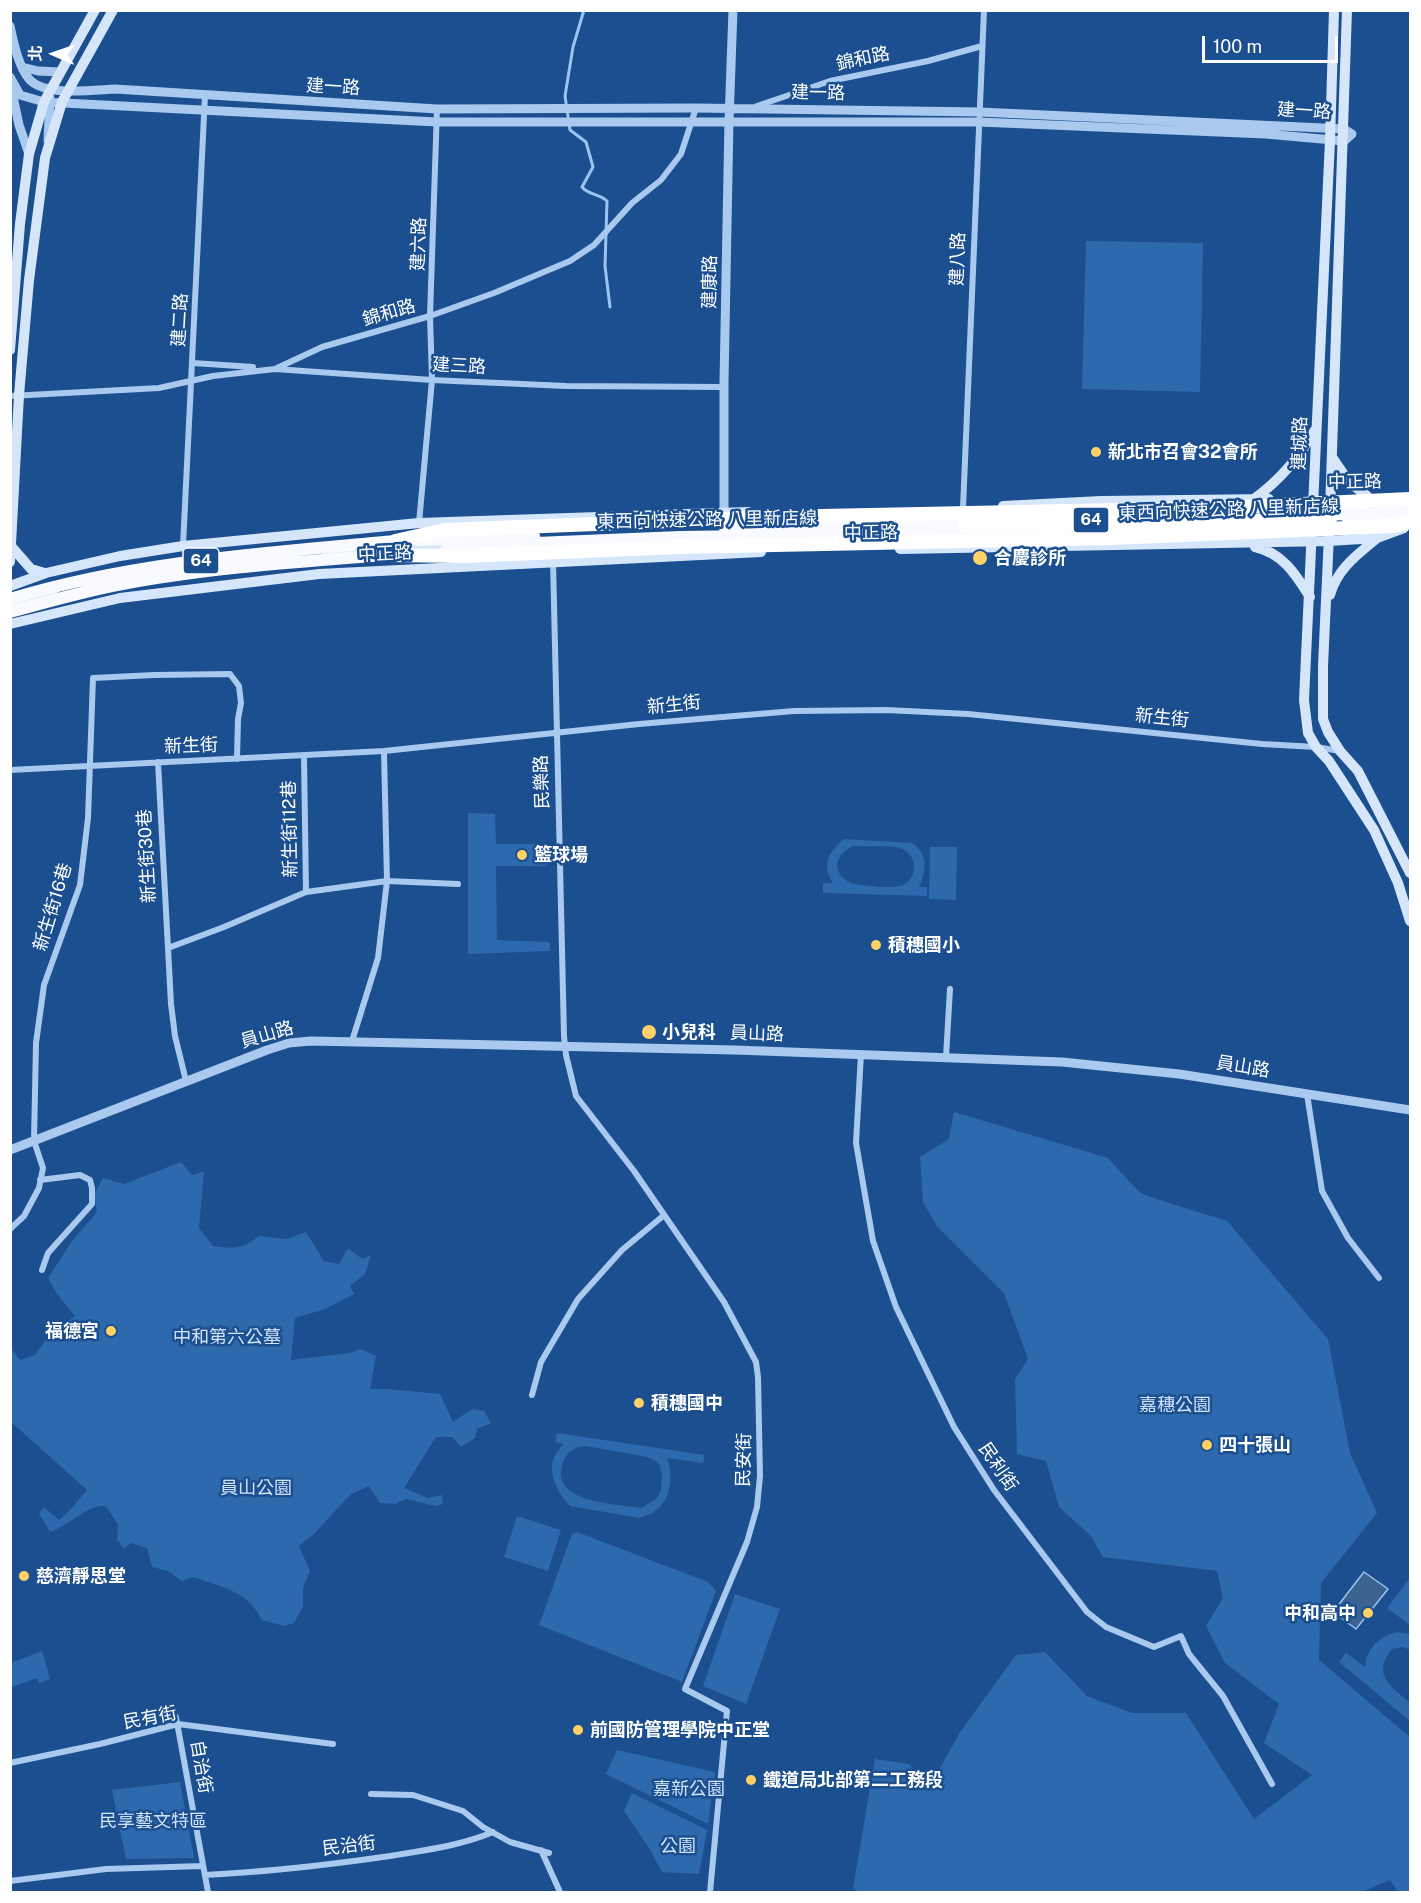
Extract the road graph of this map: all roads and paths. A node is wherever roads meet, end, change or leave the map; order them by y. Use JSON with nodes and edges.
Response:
{"nodes":[{"id":1,"x":95,"y":10,"type":"edge"},
{"id":2,"x":113,"y":10,"type":"edge"},
{"id":3,"x":733,"y":10,"type":"edge"},
{"id":4,"x":984,"y":10,"type":"edge"},
{"id":5,"x":1334,"y":10,"type":"edge"},
{"id":6,"x":1347,"y":10,"type":"edge"},
{"id":7,"x":10,"y":26,"type":"edge"},
{"id":8,"x":982,"y":46,"type":"junction"},
{"id":9,"x":22,"y":67,"type":"junction"},
{"id":10,"x":60,"y":72,"type":"junction"},
{"id":11,"x":78,"y":72,"type":"junction"},
{"id":12,"x":10,"y":77,"type":"edge"},
{"id":13,"x":10,"y":84,"type":"edge"},
{"id":14,"x":51,"y":89,"type":"junction"},
{"id":15,"x":67,"y":91,"type":"junction"},
{"id":16,"x":80,"y":91,"type":"junction"},
{"id":17,"x":206,"y":95,"type":"junction"},
{"id":18,"x":47,"y":102,"type":"junction"},
{"id":19,"x":62,"y":102,"type":"junction"},
{"id":20,"x":696,"y":108,"type":"junction"},
{"id":21,"x":729,"y":108,"type":"junction"},
{"id":22,"x":752,"y":108,"type":"junction"},
{"id":23,"x":437,"y":109,"type":"junction"},
{"id":24,"x":205,"y":110,"type":"junction"},
{"id":25,"x":980,"y":117,"type":"junction"},
{"id":26,"x":691,"y":121,"type":"junction"},
{"id":27,"x":729,"y":121,"type":"junction"},
{"id":28,"x":437,"y":122,"type":"junction"},
{"id":29,"x":1344,"y":129,"type":"junction"},
{"id":30,"x":1330,"y":135,"type":"junction"},
{"id":31,"x":1344,"y":141,"type":"junction"},
{"id":32,"x":48,"y":144,"type":"junction"},
{"id":33,"x":29,"y":154,"type":"junction"},
{"id":34,"x":430,"y":316,"type":"junction"},
{"id":35,"x":10,"y":350,"type":"edge"},
{"id":36,"x":193,"y":363,"type":"junction"},
{"id":37,"x":274,"y":369,"type":"junction"},
{"id":38,"x":191,"y":380,"type":"junction"},
{"id":39,"x":432,"y":380,"type":"junction"},
{"id":40,"x":724,"y":387,"type":"junction"},
{"id":41,"x":15,"y":395,"type":"edge"},
{"id":42,"x":1317,"y":427,"type":"junction"},
{"id":43,"x":1331,"y":457,"type":"junction"},
{"id":44,"x":1367,"y":496,"type":"junction"},
{"id":45,"x":1254,"y":499,"type":"junction"},
{"id":46,"x":1331,"y":503,"type":"junction"},
{"id":47,"x":1314,"y":504,"type":"junction"},
{"id":48,"x":1410,"y":506,"type":"edge"},
{"id":49,"x":963,"y":508,"type":"junction"},
{"id":50,"x":724,"y":512,"type":"junction"},
{"id":51,"x":552,"y":518,"type":"junction"},
{"id":52,"x":418,"y":523,"type":"junction"},
{"id":53,"x":1410,"y":524,"type":"edge"},
{"id":54,"x":1330,"y":528,"type":"junction"},
{"id":55,"x":1313,"y":529,"type":"junction"},
{"id":56,"x":724,"y":531,"type":"junction"},
{"id":57,"x":552,"y":538,"type":"junction"},
{"id":58,"x":1377,"y":538,"type":"junction"},
{"id":59,"x":395,"y":541,"type":"joint"},
{"id":60,"x":1329,"y":541,"type":"junction"},
{"id":61,"x":1312,"y":542,"type":"junction"},
{"id":62,"x":1238,"y":543,"type":"junction"},
{"id":63,"x":1276,"y":543,"type":"junction"},
{"id":64,"x":11,"y":546,"type":"edge"},
{"id":65,"x":183,"y":546,"type":"junction"},
{"id":66,"x":724,"y":553,"type":"junction"},
{"id":67,"x":385,"y":555,"type":"junction"},
{"id":68,"x":553,"y":561,"type":"junction"},
{"id":69,"x":10,"y":562,"type":"edge"},
{"id":70,"x":46,"y":573,"type":"junction"},
{"id":71,"x":10,"y":586,"type":"edge"},
{"id":72,"x":1310,"y":597,"type":"junction"},
{"id":73,"x":10,"y":599,"type":"edge"},
{"id":74,"x":10,"y":606,"type":"edge"},
{"id":75,"x":1326,"y":610,"type":"junction"},
{"id":76,"x":10,"y":612,"type":"edge"},
{"id":77,"x":10,"y":624,"type":"edge"},
{"id":78,"x":556,"y":733,"type":"junction"},
{"id":79,"x":1316,"y":747,"type":"junction"},
{"id":80,"x":384,"y":751,"type":"junction"},
{"id":81,"x":1340,"y":751,"type":"junction"},
{"id":82,"x":304,"y":756,"type":"junction"},
{"id":83,"x":237,"y":759,"type":"junction"},
{"id":84,"x":158,"y":762,"type":"junction"},
{"id":85,"x":90,"y":765,"type":"junction"},
{"id":86,"x":10,"y":771,"type":"edge"},
{"id":87,"x":1410,"y":873,"type":"edge"},
{"id":88,"x":387,"y":881,"type":"junction"},
{"id":89,"x":458,"y":884,"type":"dead end"},
{"id":90,"x":306,"y":892,"type":"junction"},
{"id":91,"x":1410,"y":921,"type":"edge"},
{"id":92,"x":168,"y":948,"type":"junction"},
{"id":93,"x":950,"y":989,"type":"dead end"},
{"id":94,"x":352,"y":1041,"type":"junction"},
{"id":95,"x":565,"y":1046,"type":"junction"},
{"id":96,"x":861,"y":1054,"type":"junction"},
{"id":97,"x":946,"y":1057,"type":"junction"},
{"id":98,"x":186,"y":1081,"type":"junction"},
{"id":99,"x":1307,"y":1094,"type":"junction"},
{"id":100,"x":1410,"y":1110,"type":"edge"},
{"id":101,"x":34,"y":1141,"type":"junction"},
{"id":102,"x":10,"y":1150,"type":"edge"},
{"id":103,"x":40,"y":1180,"type":"junction"},
{"id":104,"x":663,"y":1216,"type":"junction"},
{"id":105,"x":10,"y":1229,"type":"edge"},
{"id":106,"x":42,"y":1270,"type":"dead end"},
{"id":107,"x":1379,"y":1278,"type":"dead end"},
{"id":108,"x":532,"y":1395,"type":"dead end"},
{"id":109,"x":177,"y":1720,"type":"junction"},
{"id":110,"x":333,"y":1744,"type":"dead end"},
{"id":111,"x":10,"y":1763,"type":"edge"},
{"id":112,"x":1272,"y":1784,"type":"dead end"},
{"id":113,"x":371,"y":1794,"type":"dead end"},
{"id":114,"x":494,"y":1832,"type":"junction"},
{"id":115,"x":541,"y":1850,"type":"junction"},
{"id":116,"x":549,"y":1853,"type":"dead end"},
{"id":117,"x":203,"y":1866,"type":"junction"},
{"id":118,"x":205,"y":1875,"type":"junction"},
{"id":119,"x":10,"y":1881,"type":"edge"},
{"id":120,"x":208,"y":1893,"type":"edge"},
{"id":121,"x":560,"y":1893,"type":"edge"},
{"id":122,"x":710,"y":1893,"type":"edge"}],
"edges":[{"from":1,"to":10,"type":"main road"},
{"from":2,"to":11,"type":"main road"},
{"from":3,"to":21,"type":"street","name":"建康路"},
{"from":4,"to":8,"type":"street","name":"建八路"},
{"from":5,"to":30,"type":"main road","name":"連城路"},
{"from":6,"to":29,"type":"main road","name":"連城路"},
{"from":7,"to":9,"type":"street"},
{"from":8,"to":22,"type":"street","name":"錦和路"},
{"from":8,"to":25,"type":"street","name":"建八路"},
{"from":9,"to":10,"type":"street"},
{"from":9,"to":14,"type":"street"},
{"from":10,"to":14,"type":"main road"},
{"from":11,"to":15,"type":"main road"},
{"from":11,"to":16,"type":"main road"},
{"from":12,"to":18,"type":"street"},
{"from":13,"to":33,"type":"street"},
{"from":14,"to":15,"type":"street","name":"建一路"},
{"from":14,"to":18,"type":"main road"},
{"from":15,"to":16,"type":"street","name":"建一路"},
{"from":15,"to":19,"type":"main road"},
{"from":16,"to":17,"type":"street","name":"建一路"},
{"from":17,"to":23,"type":"street","name":"建一路"},
{"from":17,"to":24,"type":"street","name":"建二路"},
{"from":18,"to":19,"type":"street","name":"建一路"},
{"from":18,"to":32,"type":"street"},
{"from":18,"to":33,"type":"main road"},
{"from":19,"to":24,"type":"street","name":"建一路"},
{"from":19,"to":32,"type":"main road"},
{"from":20,"to":21,"type":"street","name":"建一路"},
{"from":20,"to":23,"type":"street","name":"建一路"},
{"from":20,"to":26,"type":"street","name":"錦和路"},
{"from":21,"to":22,"type":"street","name":"建一路"},
{"from":21,"to":27,"type":"street","name":"建康路"},
{"from":22,"to":25,"type":"street","name":"建一路"},
{"from":23,"to":28,"type":"street","name":"建六路"},
{"from":24,"to":28,"type":"street","name":"建一路"},
{"from":24,"to":36,"type":"street","name":"建二路"},
{"from":25,"to":27,"type":"street","name":"建一路"},
{"from":25,"to":30,"type":"street","name":"建一路"},
{"from":25,"to":49,"type":"street","name":"建八路"},
{"from":26,"to":27,"type":"street","name":"建一路"},
{"from":26,"to":28,"type":"street","name":"建一路"},
{"from":26,"to":34,"type":"street","name":"錦和路"},
{"from":27,"to":40,"type":"street","name":"建康路"},
{"from":28,"to":34,"type":"street","name":"建六路"},
{"from":29,"to":30,"type":"street","name":"建一路"},
{"from":29,"to":31,"type":"main road","name":"連城路"},
{"from":30,"to":31,"type":"street","name":"建一路"},
{"from":30,"to":42,"type":"main road","name":"連城路"},
{"from":31,"to":43,"type":"main road","name":"連城路"},
{"from":32,"to":41,"type":"main road"},
{"from":33,"to":35,"type":"main road"},
{"from":34,"to":37,"type":"street","name":"錦和路"},
{"from":34,"to":39,"type":"street","name":"建六路"},
{"from":36,"to":37,"type":"street","name":"建三路"},
{"from":36,"to":38,"type":"street","name":"建二路"},
{"from":37,"to":38,"type":"street","name":"錦和路"},
{"from":37,"to":39,"type":"street","name":"建三路"},
{"from":38,"to":41,"type":"street","name":"錦和路"},
{"from":38,"to":65,"type":"street","name":"建二路"},
{"from":39,"to":40,"type":"street","name":"建三路"},
{"from":39,"to":52,"type":"street","name":"建六路"},
{"from":40,"to":50,"type":"street","name":"建康路"},
{"from":41,"to":64,"type":"main road"},
{"from":42,"to":45,"type":"main road"},
{"from":42,"to":47,"type":"main road","name":"連城路"},
{"from":43,"to":44,"type":"main road"},
{"from":43,"to":46,"type":"main road","name":"連城路"},
{"from":44,"to":46,"type":"main road","name":"中正路"},
{"from":44,"to":48,"type":"main road","name":"中正路"},
{"from":45,"to":47,"type":"main road","name":"中正路"},
{"from":45,"to":49,"type":"main road","name":"中正路"},
{"from":46,"to":47,"type":"main road","name":"中正路"},
{"from":46,"to":48,"type":"main road"},
{"from":46,"to":54,"type":"main road","name":"連城路"},
{"from":47,"to":55,"type":"main road","name":"連城路"},
{"from":48,"to":56,"type":"highway","bridge":true},
{"from":48,"to":59,"type":"highway","bridge":true},
{"from":48,"to":67,"type":"highway","name":"東西向快速公路 八里新店線","number":"64","bridge":true},
{"from":49,"to":50,"type":"main road","name":"中正路"},
{"from":50,"to":51,"type":"main road","name":"中正路"},
{"from":50,"to":56,"type":"street","name":"建康路"},
{"from":51,"to":52,"type":"main road","name":"中正路"},
{"from":51,"to":57,"type":"street","name":"民樂路"},
{"from":52,"to":65,"type":"main road","name":"中正路"},
{"from":53,"to":58,"type":"main road","name":"中正路"},
{"from":53,"to":67,"type":"highway","bridge":true},
{"from":54,"to":55,"type":"street"},
{"from":54,"to":60,"type":"main road","name":"連城路"},
{"from":55,"to":61,"type":"main road","name":"連城路"},
{"from":55,"to":63,"type":"main road"},
{"from":56,"to":57,"type":"main road"},
{"from":56,"to":66,"type":"street","name":"建康路"},
{"from":57,"to":68,"type":"street","name":"民樂路"},
{"from":57,"to":74,"type":"main road"},
{"from":58,"to":60,"type":"main road","name":"中正路"},
{"from":58,"to":75,"type":"main road"},
{"from":59,"to":73,"type":"highway","number":"64"},
{"from":60,"to":61,"type":"main road","name":"中正路"},
{"from":60,"to":75,"type":"main road","name":"連城路"},
{"from":61,"to":63,"type":"main road","name":"中正路"},
{"from":61,"to":72,"type":"main road","name":"連城路"},
{"from":62,"to":63,"type":"main road","name":"中正路"},
{"from":62,"to":66,"type":"main road","name":"中正路"},
{"from":62,"to":72,"type":"main road"},
{"from":64,"to":69,"type":"main road"},
{"from":64,"to":70,"type":"main road"},
{"from":65,"to":70,"type":"main road","name":"中正路"},
{"from":66,"to":68,"type":"main road","name":"中正路"},
{"from":67,"to":76,"type":"highway","name":"東西向快速公路 八里新店線","number":"64"},
{"from":68,"to":77,"type":"main road","name":"中正路"},
{"from":68,"to":78,"type":"street","name":"民樂路"},
{"from":70,"to":71,"type":"main road","name":"中正路"},
{"from":72,"to":79,"type":"main road","name":"連城路"},
{"from":75,"to":81,"type":"main road","name":"連城路"},
{"from":78,"to":79,"type":"street","name":"新生街"},
{"from":78,"to":80,"type":"street","name":"新生街"},
{"from":78,"to":95,"type":"street","name":"民樂路"},
{"from":79,"to":81,"type":"street","name":"新生街"},
{"from":79,"to":91,"type":"main road","name":"連城路"},
{"from":80,"to":82,"type":"street","name":"新生街"},
{"from":80,"to":88,"type":"street"},
{"from":81,"to":87,"type":"main road","name":"連城路"},
{"from":82,"to":83,"type":"street","name":"新生街"},
{"from":82,"to":90,"type":"street","name":"新生街112巷"},
{"from":83,"to":84,"type":"street","name":"新生街"},
{"from":83,"to":85,"type":"street","name":"新生街16巷"},
{"from":84,"to":85,"type":"street","name":"新生街"},
{"from":84,"to":92,"type":"street","name":"新生街30巷"},
{"from":85,"to":86,"type":"street","name":"新生街"},
{"from":85,"to":101,"type":"street","name":"新生街16巷"},
{"from":88,"to":89,"type":"street","name":"新生街112巷"},
{"from":88,"to":90,"type":"street","name":"新生街112巷"},
{"from":88,"to":94,"type":"street"},
{"from":90,"to":92,"type":"street"},
{"from":92,"to":98,"type":"street","name":"新生街30巷"},
{"from":93,"to":97,"type":"street"},
{"from":94,"to":95,"type":"street","name":"員山路"},
{"from":94,"to":98,"type":"street","name":"員山路"},
{"from":95,"to":96,"type":"street","name":"員山路"},
{"from":95,"to":104,"type":"street","name":"民安街"},
{"from":96,"to":97,"type":"street","name":"員山路"},
{"from":96,"to":112,"type":"street","name":"民利街"},
{"from":97,"to":99,"type":"street","name":"員山路"},
{"from":98,"to":101,"type":"street","name":"員山路"},
{"from":99,"to":100,"type":"street","name":"員山路"},
{"from":99,"to":107,"type":"street"},
{"from":101,"to":102,"type":"street","name":"員山路"},
{"from":101,"to":103,"type":"street","name":"新生街16巷"},
{"from":103,"to":105,"type":"street"},
{"from":103,"to":106,"type":"street"},
{"from":104,"to":108,"type":"street"},
{"from":104,"to":122,"type":"street","name":"民安街"},
{"from":109,"to":110,"type":"street","name":"民有街"},
{"from":109,"to":111,"type":"street","name":"民有街"},
{"from":109,"to":117,"type":"street","name":"自治街"},
{"from":113,"to":114,"type":"street"},
{"from":114,"to":115,"type":"street"},
{"from":114,"to":118,"type":"street","name":"民治街"},
{"from":115,"to":116,"type":"street"},
{"from":115,"to":121,"type":"street"},
{"from":117,"to":118,"type":"street","name":"自治街"},
{"from":117,"to":119,"type":"street"},
{"from":118,"to":120,"type":"street","name":"自治街"}]}
